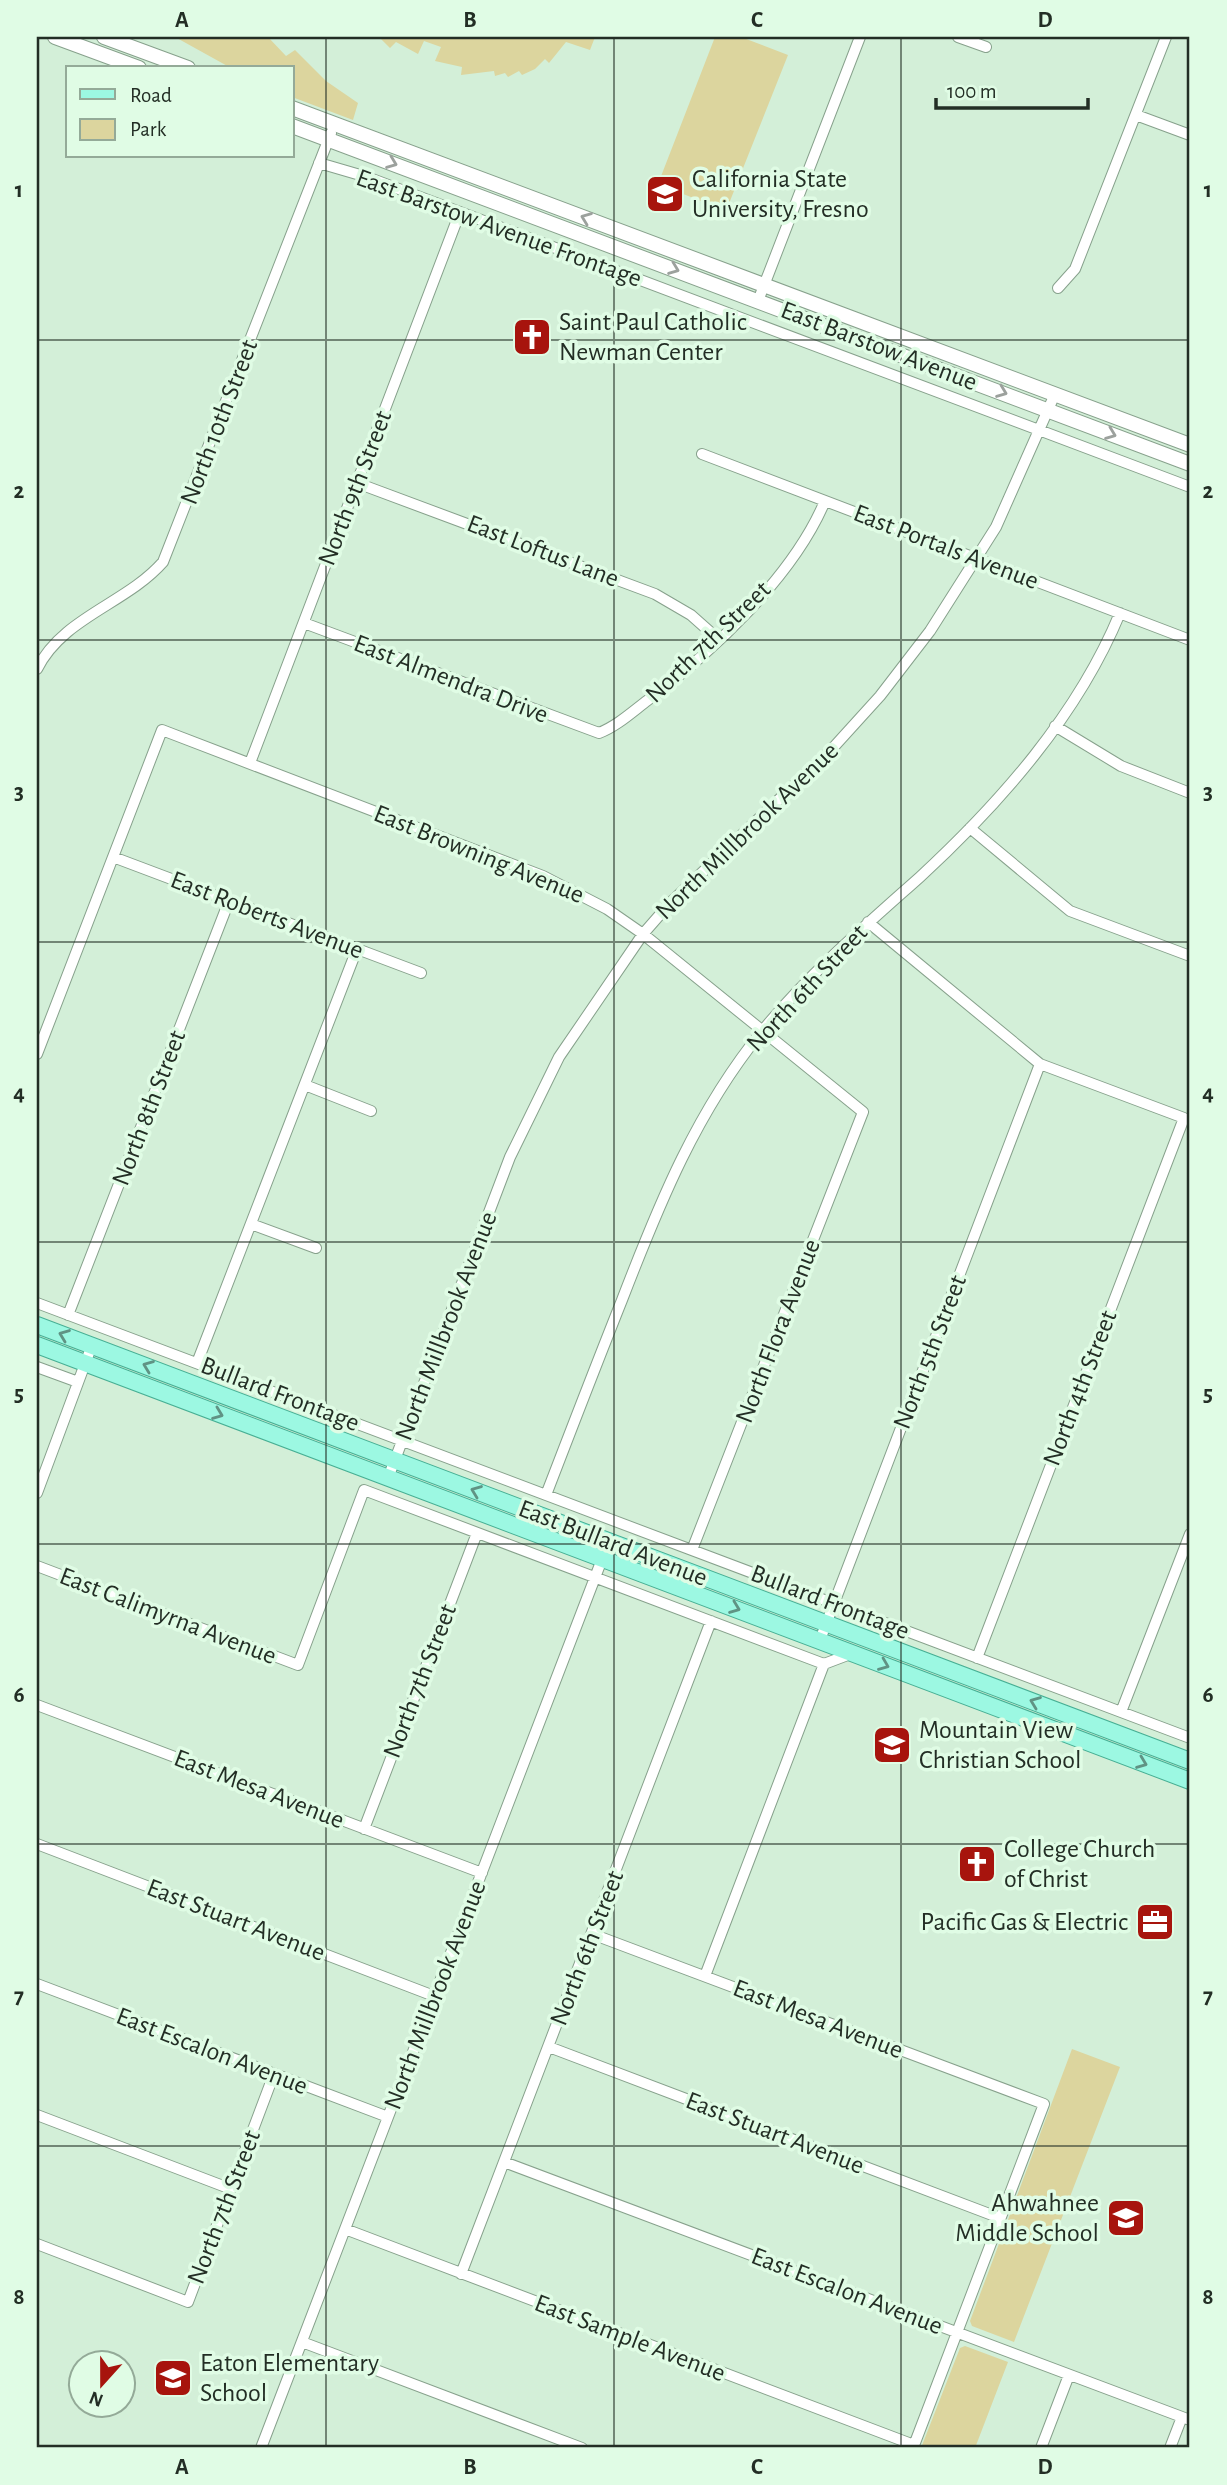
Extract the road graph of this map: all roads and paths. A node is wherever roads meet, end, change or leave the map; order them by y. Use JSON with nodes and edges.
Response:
{"nodes":[{"id":1,"x":55,"y":37,"type":"edge"},
{"id":2,"x":104,"y":37,"type":"edge"},
{"id":3,"x":860,"y":37,"type":"edge"},
{"id":4,"x":958,"y":37,"type":"edge"},
{"id":5,"x":1166,"y":37,"type":"edge"},
{"id":6,"x":986,"y":47,"type":"dead end"},
{"id":7,"x":134,"y":66,"type":"edge"},
{"id":8,"x":183,"y":66,"type":"edge"},
{"id":9,"x":294,"y":109,"type":"edge"},
{"id":10,"x":1136,"y":115,"type":"junction"},
{"id":11,"x":334,"y":123,"type":"junction"},
{"id":12,"x":294,"y":126,"type":"edge"},
{"id":13,"x":1190,"y":135,"type":"edge"},
{"id":14,"x":328,"y":139,"type":"junction"},
{"id":15,"x":319,"y":163,"type":"junction"},
{"id":16,"x":460,"y":212,"type":"junction"},
{"id":17,"x":764,"y":285,"type":"junction"},
{"id":18,"x":1058,"y":288,"type":"dead end"},
{"id":19,"x":758,"y":301,"type":"junction"},
{"id":20,"x":1055,"y":394,"type":"junction"},
{"id":21,"x":1047,"y":410,"type":"junction"},
{"id":22,"x":1038,"y":430,"type":"junction"},
{"id":23,"x":1190,"y":445,"type":"edge"},
{"id":24,"x":702,"y":454,"type":"dead end"},
{"id":25,"x":1190,"y":464,"type":"edge"},
{"id":26,"x":357,"y":483,"type":"junction"},
{"id":27,"x":1190,"y":487,"type":"edge"},
{"id":28,"x":825,"y":501,"type":"junction"},
{"id":29,"x":978,"y":559,"type":"junction"},
{"id":30,"x":1120,"y":613,"type":"junction"},
{"id":31,"x":304,"y":623,"type":"junction"},
{"id":32,"x":718,"y":639,"type":"junction"},
{"id":33,"x":1190,"y":640,"type":"edge"},
{"id":34,"x":37,"y":669,"type":"edge"},
{"id":35,"x":1055,"y":726,"type":"junction"},
{"id":36,"x":599,"y":733,"type":"joint"},
{"id":37,"x":250,"y":763,"type":"junction"},
{"id":38,"x":1190,"y":793,"type":"edge"},
{"id":39,"x":970,"y":828,"type":"junction"},
{"id":40,"x":113,"y":857,"type":"junction"},
{"id":41,"x":229,"y":901,"type":"junction"},
{"id":42,"x":868,"y":922,"type":"junction"},
{"id":43,"x":643,"y":934,"type":"junction"},
{"id":44,"x":357,"y":949,"type":"junction"},
{"id":45,"x":1190,"y":956,"type":"edge"},
{"id":46,"x":421,"y":973,"type":"dead end"},
{"id":47,"x":763,"y":1030,"type":"junction"},
{"id":48,"x":37,"y":1054,"type":"edge"},
{"id":49,"x":1041,"y":1064,"type":"junction"},
{"id":50,"x":305,"y":1085,"type":"junction"},
{"id":51,"x":371,"y":1111,"type":"dead end"},
{"id":52,"x":863,"y":1112,"type":"joint"},
{"id":53,"x":251,"y":1224,"type":"junction"},
{"id":54,"x":316,"y":1248,"type":"dead end"},
{"id":55,"x":37,"y":1303,"type":"edge"},
{"id":56,"x":68,"y":1315,"type":"junction"},
{"id":57,"x":37,"y":1325,"type":"edge"},
{"id":58,"x":37,"y":1345,"type":"edge"},
{"id":59,"x":92,"y":1345,"type":"junction"},
{"id":60,"x":197,"y":1363,"type":"junction"},
{"id":61,"x":85,"y":1364,"type":"junction"},
{"id":62,"x":37,"y":1367,"type":"edge"},
{"id":63,"x":78,"y":1382,"type":"junction"},
{"id":64,"x":402,"y":1441,"type":"junction"},
{"id":65,"x":395,"y":1460,"type":"junction"},
{"id":66,"x":388,"y":1478,"type":"junction"},
{"id":67,"x":37,"y":1493,"type":"edge"},
{"id":68,"x":545,"y":1495,"type":"junction"},
{"id":69,"x":477,"y":1533,"type":"junction"},
{"id":70,"x":1190,"y":1534,"type":"edge"},
{"id":71,"x":609,"y":1541,"type":"junction"},
{"id":72,"x":692,"y":1550,"type":"junction"},
{"id":73,"x":602,"y":1559,"type":"junction"},
{"id":74,"x":37,"y":1566,"type":"edge"},
{"id":75,"x":595,"y":1577,"type":"junction"},
{"id":76,"x":833,"y":1604,"type":"junction"},
{"id":77,"x":710,"y":1621,"type":"junction"},
{"id":78,"x":827,"y":1623,"type":"junction"},
{"id":79,"x":820,"y":1640,"type":"junction"},
{"id":80,"x":853,"y":1653,"type":"junction"},
{"id":81,"x":976,"y":1658,"type":"junction"},
{"id":82,"x":824,"y":1664,"type":"junction"},
{"id":83,"x":37,"y":1705,"type":"edge"},
{"id":84,"x":1121,"y":1712,"type":"junction"},
{"id":85,"x":1047,"y":1727,"type":"junction"},
{"id":86,"x":1190,"y":1738,"type":"edge"},
{"id":87,"x":1154,"y":1747,"type":"junction"},
{"id":88,"x":1190,"y":1761,"type":"edge"},
{"id":89,"x":1190,"y":1781,"type":"edge"},
{"id":90,"x":364,"y":1829,"type":"junction"},
{"id":91,"x":37,"y":1844,"type":"edge"},
{"id":92,"x":482,"y":1872,"type":"junction"},
{"id":93,"x":592,"y":1934,"type":"junction"},
{"id":94,"x":705,"y":1976,"type":"junction"},
{"id":95,"x":37,"y":1984,"type":"edge"},
{"id":96,"x":434,"y":1996,"type":"junction"},
{"id":97,"x":549,"y":2047,"type":"junction"},
{"id":98,"x":274,"y":2074,"type":"junction"},
{"id":99,"x":37,"y":2115,"type":"edge"},
{"id":100,"x":388,"y":2117,"type":"junction"},
{"id":101,"x":505,"y":2162,"type":"junction"},
{"id":102,"x":230,"y":2189,"type":"junction"},
{"id":103,"x":1000,"y":2218,"type":"junction"},
{"id":104,"x":345,"y":2229,"type":"junction"},
{"id":105,"x":37,"y":2244,"type":"edge"},
{"id":106,"x":461,"y":2274,"type":"junction"},
{"id":107,"x":957,"y":2333,"type":"junction"},
{"id":108,"x":302,"y":2342,"type":"junction"},
{"id":109,"x":1069,"y":2375,"type":"junction"},
{"id":110,"x":1186,"y":2418,"type":"edge"},
{"id":111,"x":914,"y":2447,"type":"edge"},
{"id":112,"x":261,"y":2448,"type":"edge"},
{"id":113,"x":582,"y":2448,"type":"edge"},
{"id":114,"x":1041,"y":2448,"type":"edge"},
{"id":115,"x":1170,"y":2448,"type":"edge"}],
"edges":[{"from":1,"to":7,"type":"main road"},
{"from":2,"to":8,"type":"main road"},
{"from":3,"to":17,"type":"street"},
{"from":4,"to":6,"type":"street"},
{"from":5,"to":10,"type":"street"},
{"from":9,"to":11,"type":"main road","name":"East Barstow Avenue"},
{"from":10,"to":13,"type":"street"},
{"from":10,"to":18,"type":"street"},
{"from":11,"to":14,"type":"street","name":"North 10th Street"},
{"from":17,"to":11,"type":"main road","name":"East Barstow Avenue","one_way":true},
{"from":12,"to":14,"type":"main road","name":"East Barstow Avenue"},
{"from":14,"to":15,"type":"street","name":"North 10th Street"},
{"from":14,"to":19,"type":"main road","name":"East Barstow Avenue","one_way":true},
{"from":15,"to":16,"type":"street","name":"East Barstow Avenue Frontage"},
{"from":15,"to":34,"type":"street","name":"North 10th Street"},
{"from":16,"to":22,"type":"street","name":"East Barstow Avenue Frontage"},
{"from":16,"to":26,"type":"street","name":"North 9th Street"},
{"from":17,"to":19,"type":"street"},
{"from":17,"to":20,"type":"main road","name":"East Barstow Avenue"},
{"from":19,"to":21,"type":"main road","name":"East Barstow Avenue","one_way":true},
{"from":20,"to":21,"type":"street","name":"North Millbrook Avenue"},
{"from":20,"to":23,"type":"main road","name":"East Barstow Avenue"},
{"from":21,"to":22,"type":"street","name":"North Millbrook Avenue"},
{"from":21,"to":25,"type":"main road","name":"East Barstow Avenue","one_way":true},
{"from":22,"to":27,"type":"street","name":"East Barstow Avenue Frontage"},
{"from":22,"to":29,"type":"street","name":"North Millbrook Avenue"},
{"from":24,"to":28,"type":"street","name":"East Portals Avenue"},
{"from":26,"to":31,"type":"street","name":"North 9th Street"},
{"from":26,"to":32,"type":"street","name":"East Loftus Lane"},
{"from":28,"to":29,"type":"street","name":"East Portals Avenue"},
{"from":28,"to":32,"type":"street","name":"North 7th Street"},
{"from":29,"to":30,"type":"street","name":"East Portals Avenue"},
{"from":29,"to":43,"type":"street","name":"North Millbrook Avenue"},
{"from":30,"to":33,"type":"street","name":"East Portals Avenue"},
{"from":30,"to":35,"type":"street","name":"North 6th Street"},
{"from":31,"to":36,"type":"street","name":"East Almendra Drive"},
{"from":31,"to":37,"type":"street","name":"North 9th Street"},
{"from":32,"to":36,"type":"street","name":"North 7th Street"},
{"from":35,"to":38,"type":"street"},
{"from":35,"to":39,"type":"street","name":"North 6th Street"},
{"from":37,"to":40,"type":"street","name":"East Browning Avenue"},
{"from":37,"to":43,"type":"street","name":"East Browning Avenue"},
{"from":39,"to":42,"type":"street","name":"North 6th Street"},
{"from":39,"to":45,"type":"street"},
{"from":40,"to":41,"type":"street","name":"East Roberts Avenue"},
{"from":40,"to":48,"type":"street"},
{"from":41,"to":44,"type":"street","name":"East Roberts Avenue"},
{"from":41,"to":56,"type":"street","name":"North 8th Street"},
{"from":42,"to":47,"type":"street","name":"North 6th Street"},
{"from":42,"to":49,"type":"street"},
{"from":43,"to":47,"type":"street","name":"East Browning Avenue"},
{"from":43,"to":64,"type":"street","name":"North Millbrook Avenue"},
{"from":44,"to":46,"type":"street","name":"East Roberts Avenue"},
{"from":44,"to":50,"type":"street"},
{"from":47,"to":52,"type":"street","name":"East Browning Avenue"},
{"from":47,"to":68,"type":"street","name":"North 6th Street"},
{"from":49,"to":76,"type":"street","name":"North 5th Street"},
{"from":49,"to":81,"type":"street","name":"North 4th Street"},
{"from":50,"to":51,"type":"street"},
{"from":50,"to":53,"type":"street"},
{"from":52,"to":72,"type":"street","name":"North Flora Avenue"},
{"from":53,"to":54,"type":"street"},
{"from":53,"to":60,"type":"street"},
{"from":55,"to":56,"type":"street","name":"Bullard Frontage"},
{"from":56,"to":60,"type":"street","name":"Bullard Frontage"},
{"from":59,"to":57,"type":"main road","name":"East Bullard Avenue","one_way":true},
{"from":58,"to":61,"type":"main road","name":"East Bullard Avenue"},
{"from":59,"to":61,"type":"street"},
{"from":65,"to":59,"type":"main road","name":"East Bullard Avenue","one_way":true},
{"from":60,"to":64,"type":"street","name":"Bullard Frontage"},
{"from":61,"to":63,"type":"street"},
{"from":61,"to":66,"type":"main road","name":"East Bullard Avenue","one_way":true},
{"from":62,"to":63,"type":"street"},
{"from":63,"to":67,"type":"street"},
{"from":64,"to":65,"type":"street","name":"North Millbrook Avenue"},
{"from":64,"to":68,"type":"street","name":"Bullard Frontage"},
{"from":65,"to":66,"type":"street","name":"North Millbrook Avenue"},
{"from":71,"to":65,"type":"main road","name":"East Bullard Avenue","one_way":true},
{"from":66,"to":73,"type":"main road","name":"East Bullard Avenue"},
{"from":68,"to":72,"type":"street","name":"Bullard Frontage"},
{"from":69,"to":74,"type":"street","name":"East Calimyrna Avenue"},
{"from":69,"to":75,"type":"street"},
{"from":69,"to":90,"type":"street","name":"North 7th Street"},
{"from":70,"to":84,"type":"street"},
{"from":71,"to":73,"type":"street","name":"North Millbrook Avenue"},
{"from":71,"to":78,"type":"main road","name":"East Bullard Avenue"},
{"from":72,"to":76,"type":"street","name":"Bullard Frontage"},
{"from":73,"to":75,"type":"street","name":"North Millbrook Avenue"},
{"from":73,"to":79,"type":"main road","name":"East Bullard Avenue","one_way":true},
{"from":75,"to":77,"type":"street"},
{"from":75,"to":92,"type":"street","name":"North Millbrook Avenue"},
{"from":76,"to":78,"type":"street","name":"North 5th Street"},
{"from":76,"to":81,"type":"street","name":"Bullard Frontage"},
{"from":77,"to":82,"type":"street"},
{"from":77,"to":93,"type":"street","name":"North 6th Street"},
{"from":78,"to":79,"type":"street","name":"North 5th Street"},
{"from":87,"to":78,"type":"main road","name":"East Bullard Avenue","one_way":true},
{"from":79,"to":80,"type":"main road","name":"East Bullard Avenue"},
{"from":80,"to":82,"type":"street"},
{"from":80,"to":85,"type":"main road","name":"East Bullard Avenue","one_way":true},
{"from":81,"to":84,"type":"street","name":"Bullard Frontage"},
{"from":82,"to":94,"type":"street"},
{"from":83,"to":90,"type":"street","name":"East Mesa Avenue"},
{"from":84,"to":86,"type":"street","name":"Bullard Frontage"},
{"from":85,"to":87,"type":"main road"},
{"from":85,"to":89,"type":"main road","name":"East Bullard Avenue","one_way":true},
{"from":87,"to":88,"type":"main road","name":"East Bullard Avenue"},
{"from":90,"to":92,"type":"street","name":"East Mesa Avenue"},
{"from":91,"to":96,"type":"street","name":"East Stuart Avenue"},
{"from":92,"to":96,"type":"street","name":"North Millbrook Avenue"},
{"from":93,"to":94,"type":"street","name":"East Mesa Avenue"},
{"from":93,"to":97,"type":"street","name":"North 6th Street"},
{"from":94,"to":103,"type":"street","name":"East Mesa Avenue"},
{"from":95,"to":98,"type":"street","name":"East Escalon Avenue"},
{"from":96,"to":100,"type":"street","name":"North Millbrook Avenue"},
{"from":97,"to":101,"type":"street","name":"North 6th Street"},
{"from":97,"to":103,"type":"street","name":"East Stuart Avenue"},
{"from":98,"to":100,"type":"street","name":"East Escalon Avenue"},
{"from":98,"to":102,"type":"street","name":"North 7th Street"},
{"from":99,"to":102,"type":"street"},
{"from":100,"to":104,"type":"street","name":"North Millbrook Avenue"},
{"from":101,"to":106,"type":"street","name":"North 6th Street"},
{"from":101,"to":107,"type":"street","name":"East Escalon Avenue"},
{"from":102,"to":105,"type":"street","name":"North 7th Street"},
{"from":103,"to":107,"type":"street"},
{"from":104,"to":106,"type":"street","name":"East Sample Avenue"},
{"from":104,"to":108,"type":"street","name":"North Millbrook Avenue"},
{"from":106,"to":111,"type":"street","name":"East Sample Avenue"},
{"from":107,"to":109,"type":"street","name":"East Escalon Avenue"},
{"from":107,"to":111,"type":"street"},
{"from":108,"to":112,"type":"street","name":"North Millbrook Avenue"},
{"from":108,"to":113,"type":"street"},
{"from":109,"to":110,"type":"street","name":"East Escalon Avenue"},
{"from":109,"to":114,"type":"street"},
{"from":110,"to":115,"type":"street"}]}
